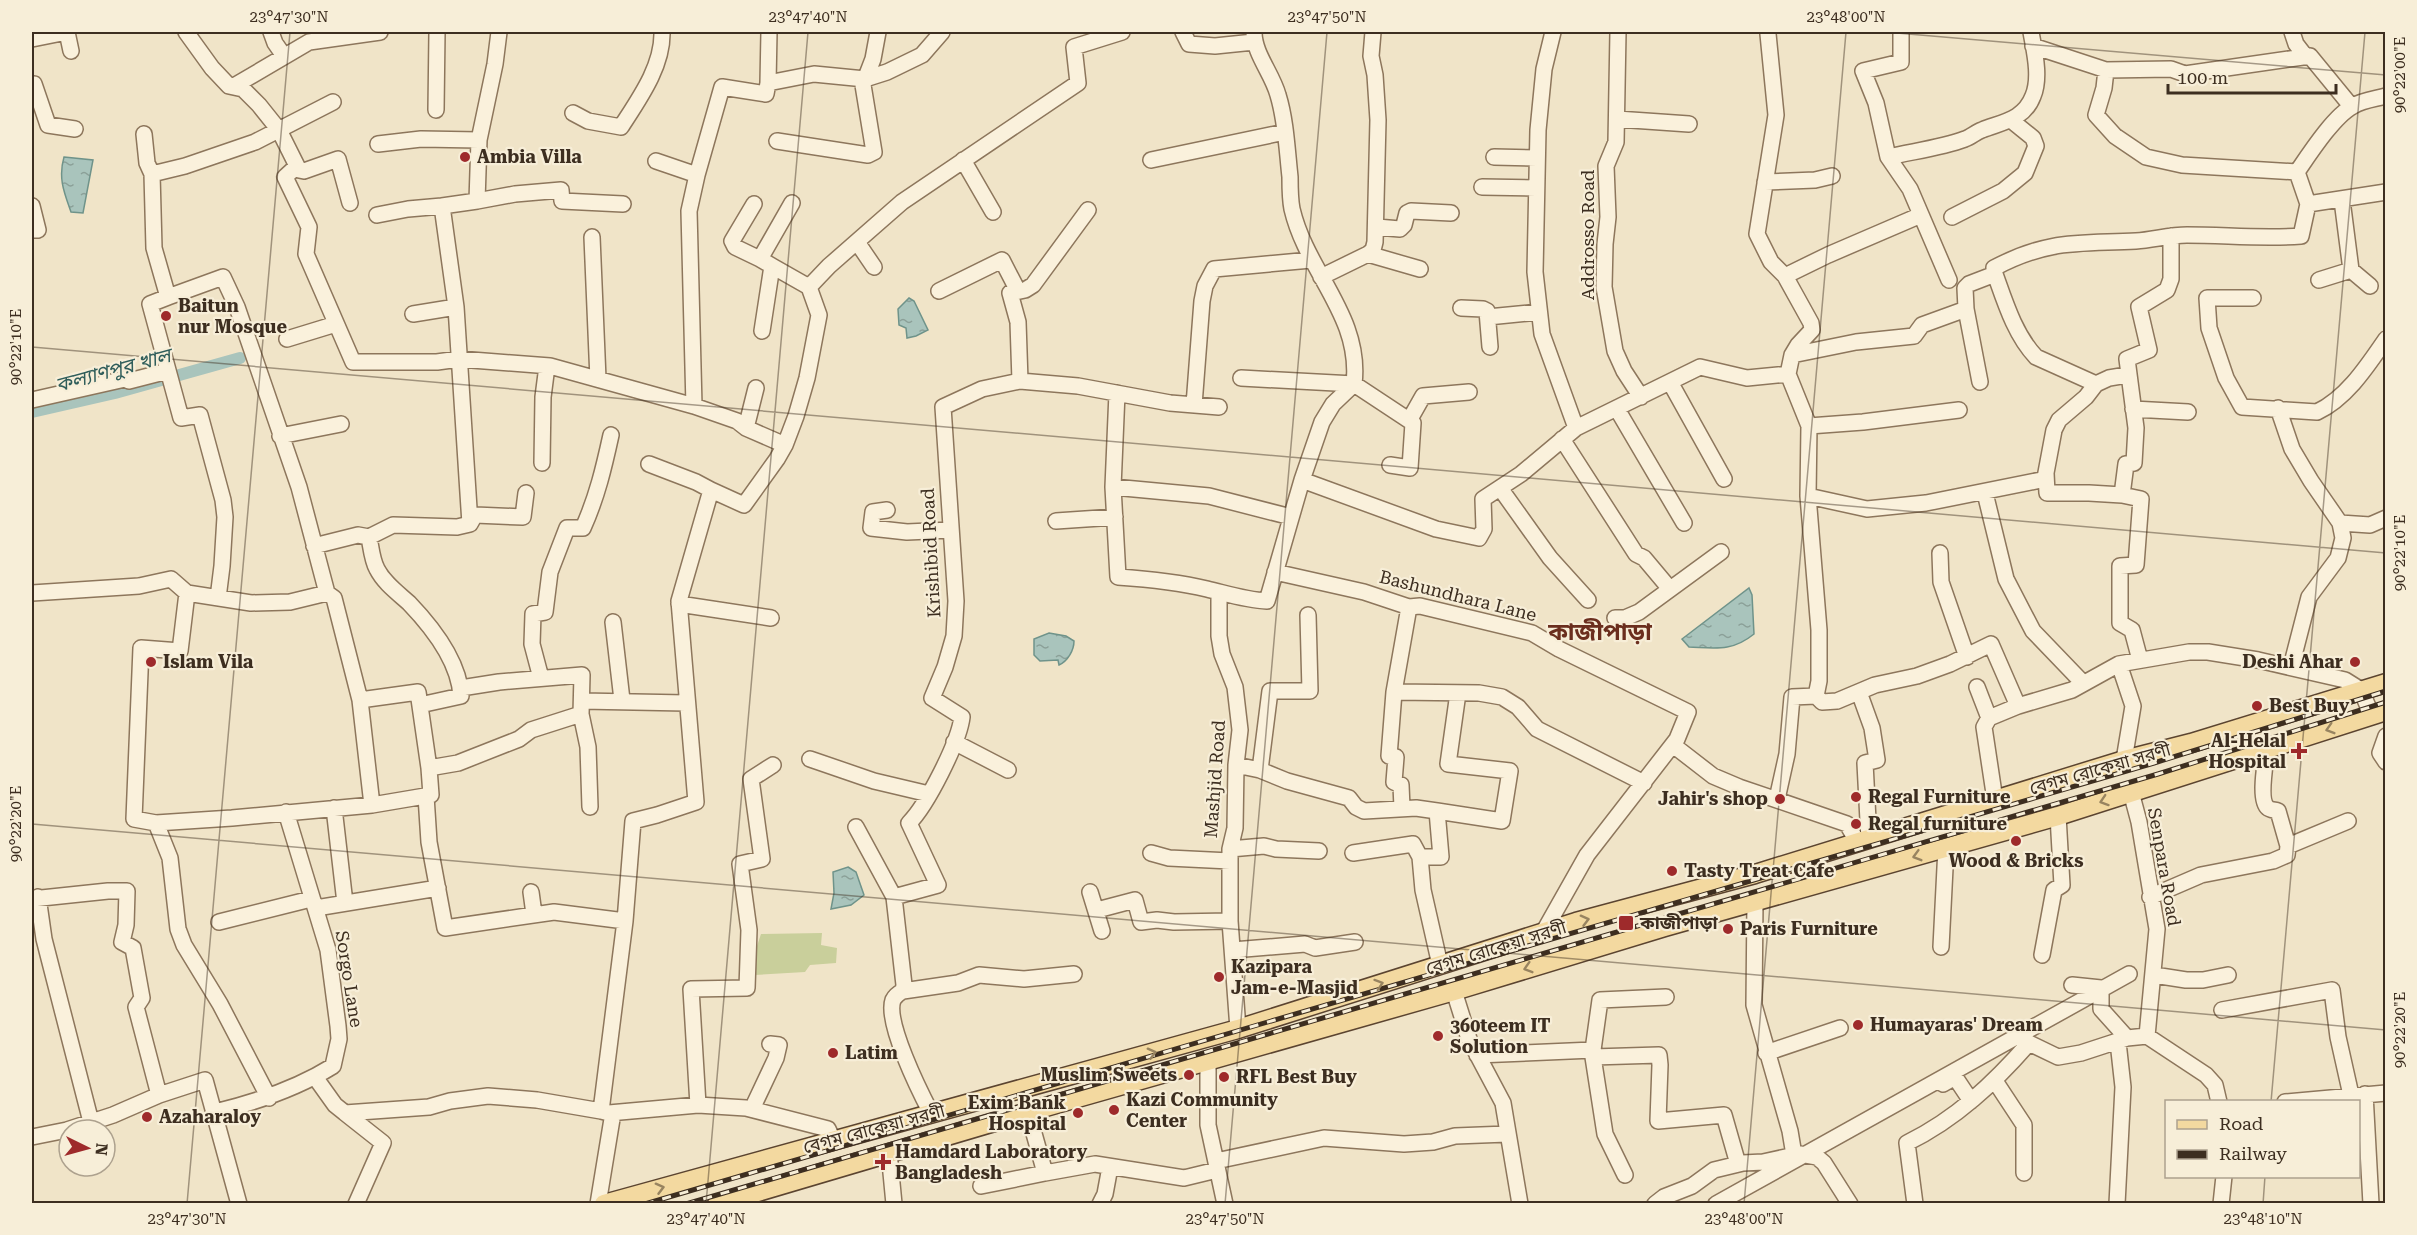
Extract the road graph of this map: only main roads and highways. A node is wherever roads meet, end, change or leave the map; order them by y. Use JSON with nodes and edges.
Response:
{"nodes":[{"id":1,"x":2385,"y":683,"type":"edge"},
{"id":2,"x":2379,"y":714,"type":"edge"},
{"id":3,"x":1863,"y":841,"type":"junction"},
{"id":4,"x":1868,"y":871,"type":"junction"},
{"id":5,"x":726,"y":1202,"type":"edge"},
{"id":6,"x":604,"y":1203,"type":"edge"}],
"edges":[{"from":1,"to":3,"type":"main road","name":"বেগম রোকেয়া সরণী"},
{"from":2,"to":4,"type":"main road","name":"বেগম রোকেয়া সরণী","one_way":true},
{"from":3,"to":4,"type":"main road"},
{"from":6,"to":3,"type":"main road","name":"বেগম রোকেয়া সরণী","one_way":true},
{"from":4,"to":5,"type":"main road","name":"বেগম রোকেয়া সরণী","one_way":true}]}
